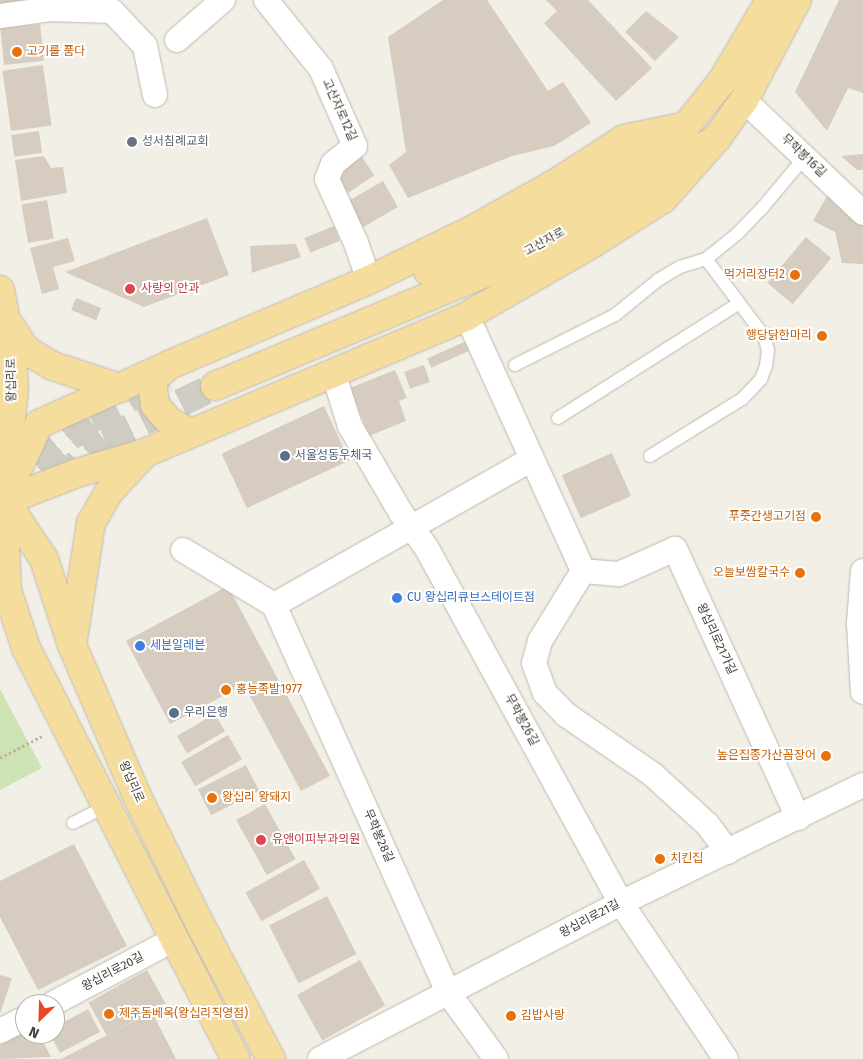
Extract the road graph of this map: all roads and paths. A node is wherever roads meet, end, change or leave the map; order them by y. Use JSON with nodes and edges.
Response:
{"nodes":[{"id":1,"x":223,"y":0,"type":"edge"},
{"id":2,"x":266,"y":0,"type":"edge"},
{"id":3,"x":770,"y":0,"type":"edge"},
{"id":4,"x":797,"y":0,"type":"edge"},
{"id":5,"x":0,"y":16,"type":"edge"},
{"id":6,"x":177,"y":40,"type":"dead end"},
{"id":7,"x":155,"y":95,"type":"dead end"},
{"id":8,"x":744,"y":100,"type":"junction"},
{"id":9,"x":686,"y":126,"type":"junction"},
{"id":10,"x":717,"y":138,"type":"junction"},
{"id":11,"x":805,"y":156,"type":"junction"},
{"id":12,"x":863,"y":212,"type":"edge"},
{"id":13,"x":706,"y":259,"type":"junction"},
{"id":14,"x":368,"y":280,"type":"junction"},
{"id":15,"x":2,"y":303,"type":"edge"},
{"id":16,"x":739,"y":303,"type":"junction"},
{"id":17,"x":467,"y":316,"type":"junction"},
{"id":18,"x":169,"y":365,"type":"junction"},
{"id":19,"x":515,"y":365,"type":"dead end"},
{"id":20,"x":333,"y":372,"type":"junction"},
{"id":21,"x":120,"y":388,"type":"junction"},
{"id":22,"x":558,"y":418,"type":"dead end"},
{"id":23,"x":191,"y":433,"type":"junction"},
{"id":24,"x":145,"y":453,"type":"junction"},
{"id":25,"x":650,"y":456,"type":"dead end"},
{"id":26,"x":532,"y":460,"type":"junction"},
{"id":27,"x":1,"y":499,"type":"edge"},
{"id":28,"x":412,"y":528,"type":"junction"},
{"id":29,"x":183,"y":550,"type":"dead end"},
{"id":30,"x":582,"y":571,"type":"junction"},
{"id":31,"x":863,"y":571,"type":"edge"},
{"id":32,"x":274,"y":605,"type":"junction"},
{"id":33,"x":0,"y":641,"type":"edge"},
{"id":34,"x":72,"y":645,"type":"junction"},
{"id":35,"x":26,"y":648,"type":"junction"},
{"id":36,"x":863,"y":692,"type":"edge"},
{"id":37,"x":47,"y":733,"type":"dead end"},
{"id":38,"x":0,"y":758,"type":"edge"},
{"id":39,"x":863,"y":785,"type":"edge"},
{"id":40,"x":106,"y":806,"type":"junction"},
{"id":41,"x":798,"y":818,"type":"junction"},
{"id":42,"x":72,"y":823,"type":"dead end"},
{"id":43,"x":728,"y":852,"type":"junction"},
{"id":44,"x":621,"y":903,"type":"junction"},
{"id":45,"x":174,"y":940,"type":"junction"},
{"id":46,"x":449,"y":994,"type":"junction"},
{"id":47,"x":65,"y":997,"type":"edge"},
{"id":48,"x":15,"y":1023,"type":"edge"},
{"id":49,"x":0,"y":1031,"type":"edge"},
{"id":50,"x":235,"y":1059,"type":"edge"},
{"id":51,"x":271,"y":1059,"type":"edge"},
{"id":52,"x":320,"y":1059,"type":"edge"},
{"id":53,"x":496,"y":1059,"type":"edge"},
{"id":54,"x":726,"y":1059,"type":"edge"}],
"edges":[{"from":1,"to":6,"type":"street"},
{"from":2,"to":14,"type":"street","name":"고산자로12길"},
{"from":3,"to":9,"type":"main road","name":"고산자로"},
{"from":4,"to":8,"type":"main road","name":"고산자로"},
{"from":5,"to":7,"type":"street"},
{"from":8,"to":10,"type":"main road","name":"고산자로"},
{"from":8,"to":11,"type":"street","name":"무학봉16길"},
{"from":9,"to":10,"type":"main road","name":"고산자로"},
{"from":9,"to":14,"type":"main road"},
{"from":10,"to":17,"type":"main road"},
{"from":11,"to":12,"type":"street","name":"무학봉16길"},
{"from":11,"to":13,"type":"lane"},
{"from":13,"to":16,"type":"lane"},
{"from":13,"to":19,"type":"lane"},
{"from":14,"to":18,"type":"main road"},
{"from":15,"to":21,"type":"main road"},
{"from":15,"to":27,"type":"main road","name":"왕십리로"},
{"from":16,"to":22,"type":"lane"},
{"from":16,"to":25,"type":"lane"},
{"from":17,"to":20,"type":"main road"},
{"from":17,"to":26,"type":"street"},
{"from":18,"to":21,"type":"main road"},
{"from":18,"to":23,"type":"main road"},
{"from":20,"to":23,"type":"main road"},
{"from":20,"to":28,"type":"street","name":"무학봉26길"},
{"from":21,"to":27,"type":"main road"},
{"from":23,"to":24,"type":"main road"},
{"from":24,"to":27,"type":"main road"},
{"from":24,"to":34,"type":"main road"},
{"from":26,"to":28,"type":"street"},
{"from":26,"to":30,"type":"street"},
{"from":27,"to":34,"type":"main road","name":"왕십리로"},
{"from":27,"to":35,"type":"main road","name":"왕십리로"},
{"from":28,"to":32,"type":"street"},
{"from":28,"to":44,"type":"street","name":"무학봉26길"},
{"from":29,"to":32,"type":"street"},
{"from":30,"to":41,"type":"street","name":"왕십리로21가길"},
{"from":30,"to":43,"type":"street"},
{"from":31,"to":36,"type":"street"},
{"from":32,"to":46,"type":"street","name":"무학봉28길"},
{"from":33,"to":35,"type":"main road"},
{"from":34,"to":51,"type":"main road","name":"왕십리로"},
{"from":35,"to":40,"type":"main road","name":"왕십리로"},
{"from":37,"to":38,"type":"path"},
{"from":39,"to":41,"type":"street","name":"왕십리로21길"},
{"from":40,"to":42,"type":"lane"},
{"from":40,"to":45,"type":"main road","name":"왕십리로"},
{"from":41,"to":43,"type":"street","name":"왕십리로21길"},
{"from":43,"to":44,"type":"street","name":"왕십리로21길"},
{"from":44,"to":46,"type":"street","name":"왕십리로21길"},
{"from":44,"to":54,"type":"street","name":"무학봉26길"},
{"from":45,"to":47,"type":"street","name":"왕십리로20길"},
{"from":45,"to":50,"type":"main road","name":"왕십리로"},
{"from":46,"to":52,"type":"street","name":"왕십리로21길"},
{"from":46,"to":53,"type":"street","name":"무학봉28길"},
{"from":48,"to":49,"type":"street"}]}
